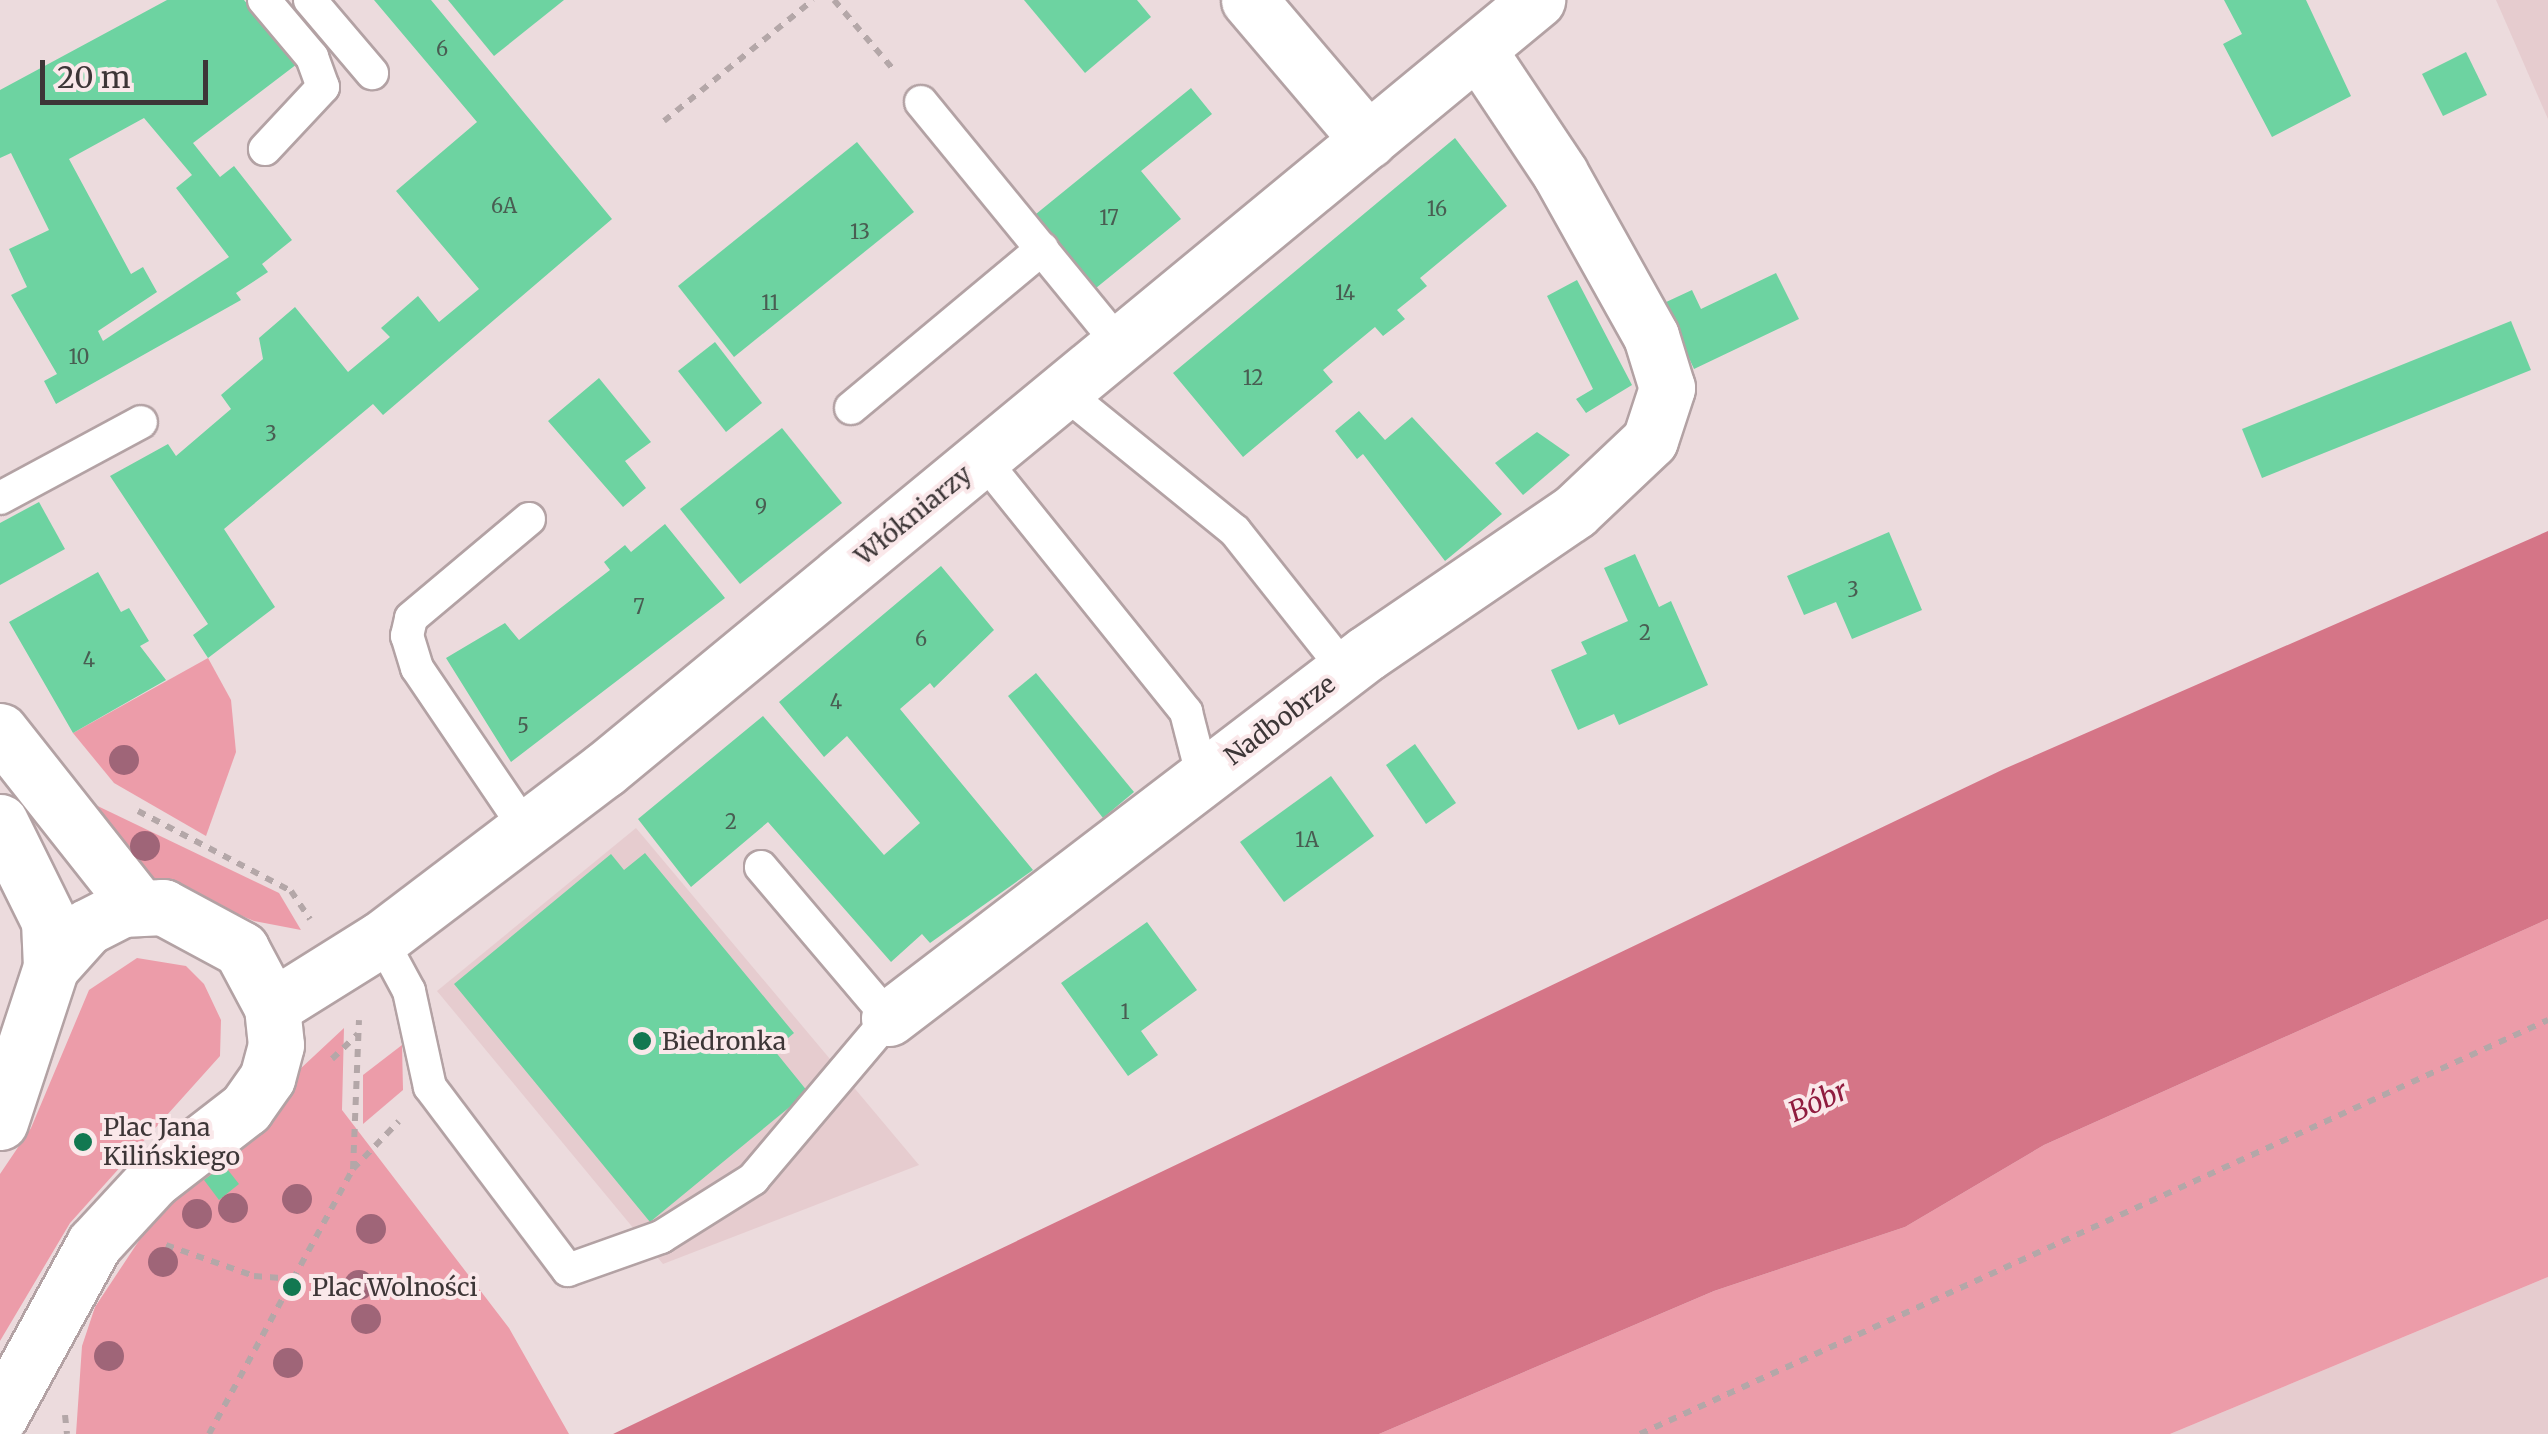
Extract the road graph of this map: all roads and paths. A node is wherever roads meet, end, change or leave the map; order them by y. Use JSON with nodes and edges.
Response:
{"nodes":[{"id":1,"x":264,"y":0,"type":"edge"},
{"id":2,"x":310,"y":0,"type":"edge"},
{"id":3,"x":814,"y":0,"type":"edge"},
{"id":4,"x":834,"y":0,"type":"edge"},
{"id":5,"x":1249,"y":0,"type":"edge"},
{"id":6,"x":1538,"y":0,"type":"edge"},
{"id":7,"x":1478,"y":50,"type":"junction"},
{"id":8,"x":372,"y":73,"type":"dead end"},
{"id":9,"x":921,"y":102,"type":"joint"},
{"id":10,"x":664,"y":121,"type":"dead end"},
{"id":11,"x":1368,"y":140,"type":"junction"},
{"id":12,"x":265,"y":149,"type":"dead end"},
{"id":13,"x":1042,"y":250,"type":"junction"},
{"id":14,"x":1121,"y":346,"type":"junction"},
{"id":15,"x":1064,"y":392,"type":"junction"},
{"id":16,"x":851,"y":408,"type":"dead end"},
{"id":17,"x":142,"y":422,"type":"dead end"},
{"id":18,"x":982,"y":458,"type":"junction"},
{"id":19,"x":0,"y":498,"type":"edge"},
{"id":20,"x":529,"y":519,"type":"dead end"},
{"id":21,"x":1345,"y":670,"type":"junction"},
{"id":22,"x":0,"y":731,"type":"edge"},
{"id":23,"x":1203,"y":778,"type":"junction"},
{"id":24,"x":122,"y":801,"type":"dead end"},
{"id":25,"x":526,"y":829,"type":"junction"},
{"id":26,"x":3,"y":834,"type":"edge"},
{"id":27,"x":761,"y":867,"type":"dead end"},
{"id":28,"x":139,"y":908,"type":"junction"},
{"id":29,"x":381,"y":938,"type":"junction"},
{"id":30,"x":51,"y":966,"type":"junction"},
{"id":31,"x":336,"y":970,"type":"junction"},
{"id":32,"x":272,"y":1008,"type":"junction"},
{"id":33,"x":890,"y":1018,"type":"junction"},
{"id":34,"x":2548,"y":1020,"type":"edge"},
{"id":35,"x":430,"y":1087,"type":"junction"},
{"id":36,"x":0,"y":1122,"type":"edge"},
{"id":37,"x":353,"y":1169,"type":"junction"},
{"id":38,"x":153,"y":1241,"type":"dead end"},
{"id":39,"x":294,"y":1279,"type":"junction"},
{"id":40,"x":32,"y":1406,"type":"edge"},
{"id":41,"x":67,"y":1434,"type":"edge"},
{"id":42,"x":209,"y":1434,"type":"edge"},
{"id":43,"x":1640,"y":1434,"type":"edge"}],
"edges":[{"from":1,"to":12,"type":"lane"},
{"from":2,"to":8,"type":"lane"},
{"from":3,"to":10,"type":"path"},
{"from":4,"to":9,"type":"path"},
{"from":5,"to":11,"type":"street"},
{"from":6,"to":7,"type":"street","name":"Włókniarzy"},
{"from":7,"to":11,"type":"street","name":"Włókniarzy"},
{"from":7,"to":21,"type":"street","name":"Nadbobrze"},
{"from":9,"to":13,"type":"lane"},
{"from":11,"to":14,"type":"street","name":"Włókniarzy"},
{"from":13,"to":14,"type":"lane"},
{"from":13,"to":16,"type":"lane"},
{"from":14,"to":15,"type":"street","name":"Włókniarzy"},
{"from":15,"to":18,"type":"street","name":"Włókniarzy"},
{"from":15,"to":21,"type":"lane"},
{"from":17,"to":19,"type":"lane"},
{"from":18,"to":23,"type":"lane"},
{"from":18,"to":25,"type":"street","name":"Włókniarzy"},
{"from":20,"to":25,"type":"lane"},
{"from":21,"to":23,"type":"street","name":"Nadbobrze"},
{"from":22,"to":28,"type":"street"},
{"from":23,"to":33,"type":"street","name":"Nadbobrze"},
{"from":24,"to":31,"type":"path"},
{"from":25,"to":29,"type":"street","name":"Włókniarzy"},
{"from":26,"to":30,"type":"street"},
{"from":27,"to":33,"type":"lane"},
{"from":28,"to":30,"type":"street"},
{"from":28,"to":32,"type":"street"},
{"from":29,"to":31,"type":"street","name":"Włókniarzy"},
{"from":29,"to":35,"type":"lane"},
{"from":30,"to":36,"type":"street"},
{"from":31,"to":32,"type":"street","name":"Włókniarzy"},
{"from":31,"to":37,"type":"path"},
{"from":32,"to":40,"type":"street"},
{"from":33,"to":35,"type":"lane","name":"Nadbobrze"},
{"from":34,"to":43,"type":"path"},
{"from":35,"to":37,"type":"path"},
{"from":37,"to":39,"type":"path"},
{"from":38,"to":39,"type":"path"},
{"from":39,"to":42,"type":"path"},
{"from":40,"to":41,"type":"path"}]}
